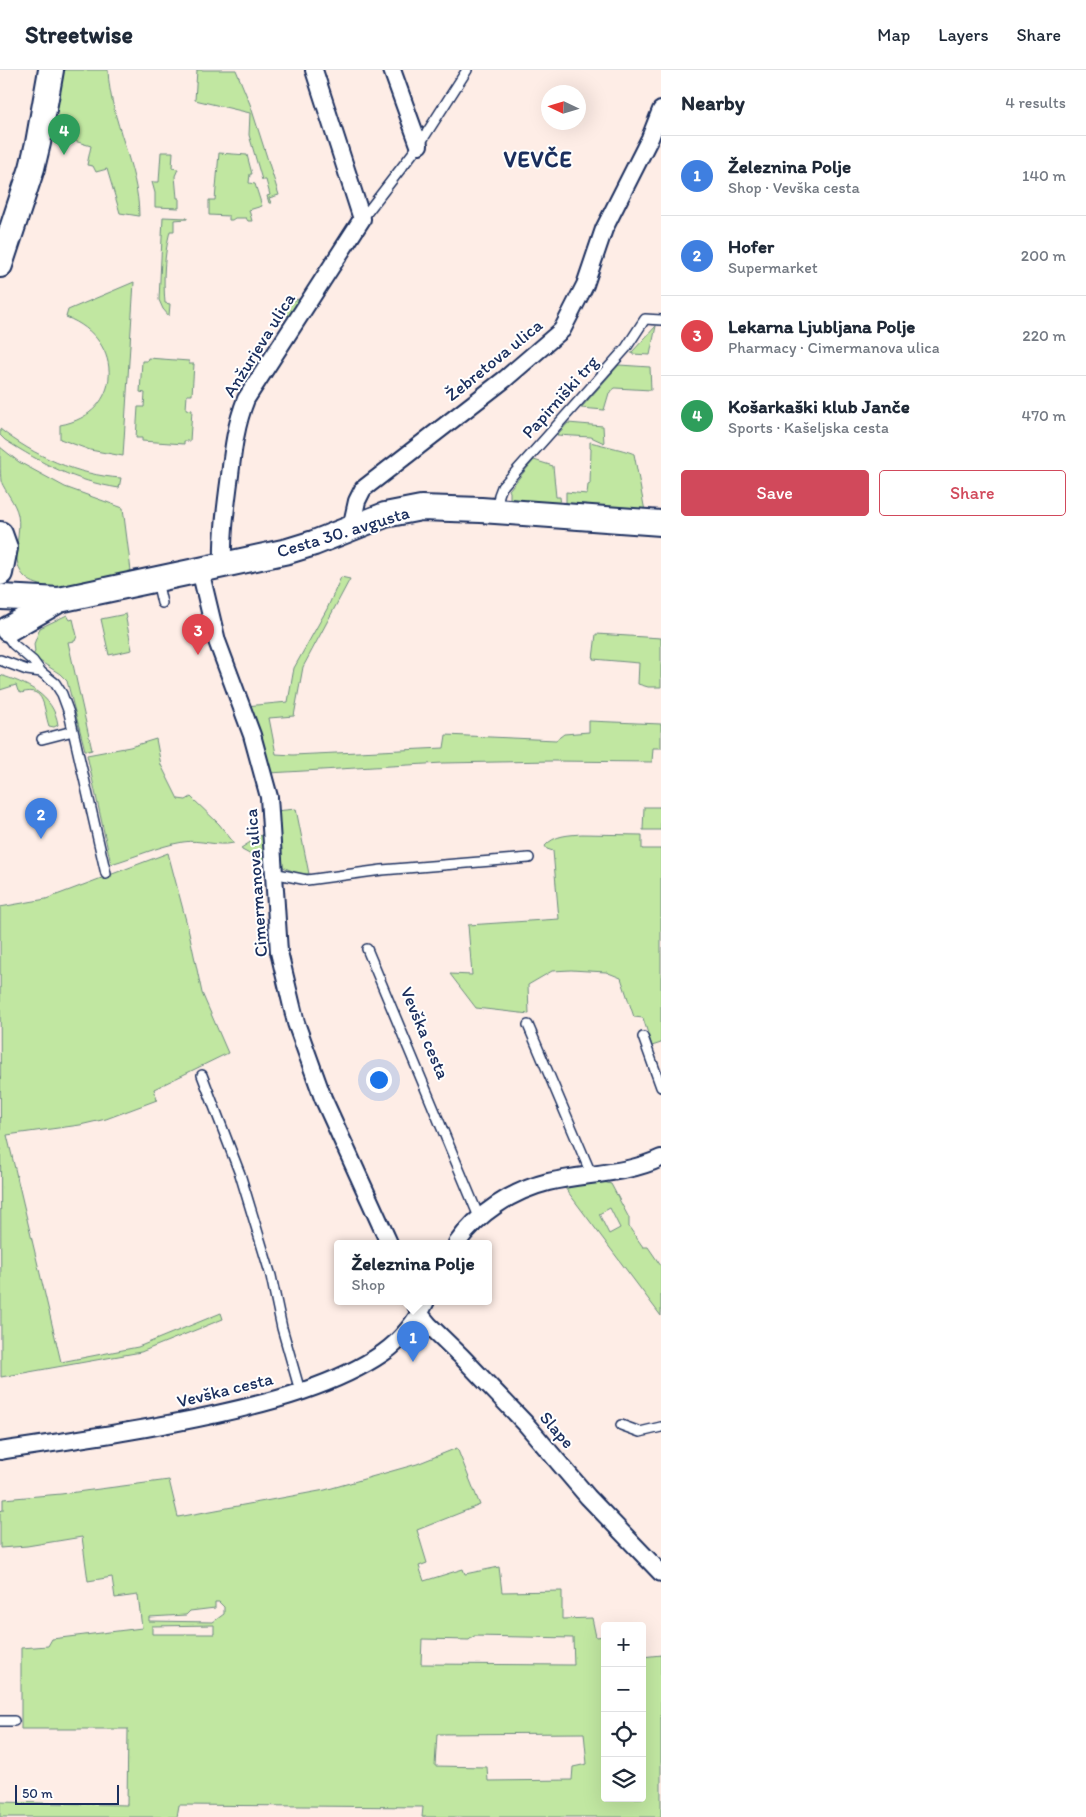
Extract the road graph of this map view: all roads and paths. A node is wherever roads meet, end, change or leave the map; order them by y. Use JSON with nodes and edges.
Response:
{"nodes":[{"id":1,"x":51,"y":70,"type":"edge"},
{"id":2,"x":314,"y":70,"type":"edge"},
{"id":3,"x":392,"y":70,"type":"edge"},
{"id":4,"x":467,"y":70,"type":"edge"},
{"id":5,"x":661,"y":110,"type":"edge"},
{"id":6,"x":419,"y":144,"type":"junction"},
{"id":7,"x":362,"y":220,"type":"junction"},
{"id":8,"x":0,"y":265,"type":"edge"},
{"id":9,"x":661,"y":320,"type":"edge"},
{"id":10,"x":498,"y":512,"type":"junction"},
{"id":11,"x":661,"y":522,"type":"edge"},
{"id":12,"x":0,"y":524,"type":"edge"},
{"id":13,"x":351,"y":528,"type":"junction"},
{"id":14,"x":0,"y":529,"type":"edge"},
{"id":15,"x":0,"y":534,"type":"edge"},
{"id":16,"x":223,"y":565,"type":"junction"},
{"id":17,"x":200,"y":570,"type":"junction"},
{"id":18,"x":0,"y":573,"type":"edge"},
{"id":19,"x":157,"y":579,"type":"junction"},
{"id":20,"x":1,"y":596,"type":"edge"},
{"id":21,"x":58,"y":600,"type":"junction"},
{"id":22,"x":162,"y":603,"type":"dead end"},
{"id":23,"x":5,"y":636,"type":"edge"},
{"id":24,"x":0,"y":660,"type":"edge"},
{"id":25,"x":41,"y":672,"type":"junction"},
{"id":26,"x":73,"y":731,"type":"junction"},
{"id":27,"x":42,"y":739,"type":"dead end"},
{"id":28,"x":528,"y":858,"type":"dead end"},
{"id":29,"x":273,"y":873,"type":"junction"},
{"id":30,"x":106,"y":874,"type":"dead end"},
{"id":31,"x":367,"y":949,"type":"dead end"},
{"id":32,"x":528,"y":1026,"type":"dead end"},
{"id":33,"x":643,"y":1037,"type":"dead end"},
{"id":34,"x":202,"y":1075,"type":"dead end"},
{"id":35,"x":661,"y":1087,"type":"edge"},
{"id":36,"x":661,"y":1158,"type":"edge"},
{"id":37,"x":592,"y":1176,"type":"junction"},
{"id":38,"x":479,"y":1217,"type":"junction"},
{"id":39,"x":388,"y":1240,"type":"edge"},
{"id":40,"x":460,"y":1240,"type":"edge"},
{"id":41,"x":420,"y":1305,"type":"edge"},
{"id":42,"x":300,"y":1391,"type":"junction"},
{"id":43,"x":621,"y":1425,"type":"dead end"},
{"id":44,"x":661,"y":1427,"type":"edge"},
{"id":45,"x":0,"y":1450,"type":"edge"},
{"id":46,"x":661,"y":1573,"type":"edge"},
{"id":47,"x":0,"y":1721,"type":"edge"},
{"id":48,"x":14,"y":1721,"type":"dead end"}],
"edges":[{"from":1,"to":8,"type":"street"},
{"from":2,"to":7,"type":"street"},
{"from":3,"to":6,"type":"street"},
{"from":4,"to":6,"type":"lane","name":"Anžurjeva ulica"},
{"from":5,"to":13,"type":"street","name":"Žebretova ulica"},
{"from":6,"to":7,"type":"lane","name":"Anžurjeva ulica"},
{"from":7,"to":16,"type":"street","name":"Anžurjeva ulica"},
{"from":9,"to":10,"type":"lane","name":"Papirniški trg"},
{"from":10,"to":11,"type":"street","name":"Cesta 30. avgusta"},
{"from":10,"to":13,"type":"street","name":"Cesta 30. avgusta"},
{"from":12,"to":14,"type":"street"},
{"from":13,"to":16,"type":"street","name":"Cesta 30. avgusta"},
{"from":15,"to":18,"type":"street"},
{"from":16,"to":17,"type":"street","name":"Cesta 30. avgusta"},
{"from":17,"to":19,"type":"street","name":"Cesta 30. avgusta"},
{"from":17,"to":29,"type":"street","name":"Cimermanova ulica"},
{"from":19,"to":21,"type":"street","name":"Cesta 30. avgusta"},
{"from":19,"to":22,"type":"lane"},
{"from":20,"to":21,"type":"street","name":"Cesta 30. avgusta"},
{"from":20,"to":23,"type":"street"},
{"from":21,"to":23,"type":"street","name":"Cesta 30. avgusta"},
{"from":23,"to":25,"type":"lane"},
{"from":24,"to":25,"type":"lane"},
{"from":25,"to":26,"type":"lane"},
{"from":26,"to":27,"type":"lane"},
{"from":26,"to":30,"type":"lane"},
{"from":28,"to":29,"type":"lane"},
{"from":29,"to":39,"type":"street","name":"Cimermanova ulica"},
{"from":31,"to":38,"type":"lane","name":"Vevška cesta"},
{"from":32,"to":37,"type":"lane"},
{"from":33,"to":35,"type":"lane"},
{"from":34,"to":42,"type":"lane"},
{"from":36,"to":37,"type":"street"},
{"from":37,"to":38,"type":"street"},
{"from":38,"to":40,"type":"street"},
{"from":41,"to":42,"type":"street","name":"Vevška cesta"},
{"from":41,"to":46,"type":"street","name":"Slape"},
{"from":42,"to":45,"type":"street","name":"Vevška cesta"},
{"from":43,"to":44,"type":"lane"},
{"from":47,"to":48,"type":"lane"}]}
